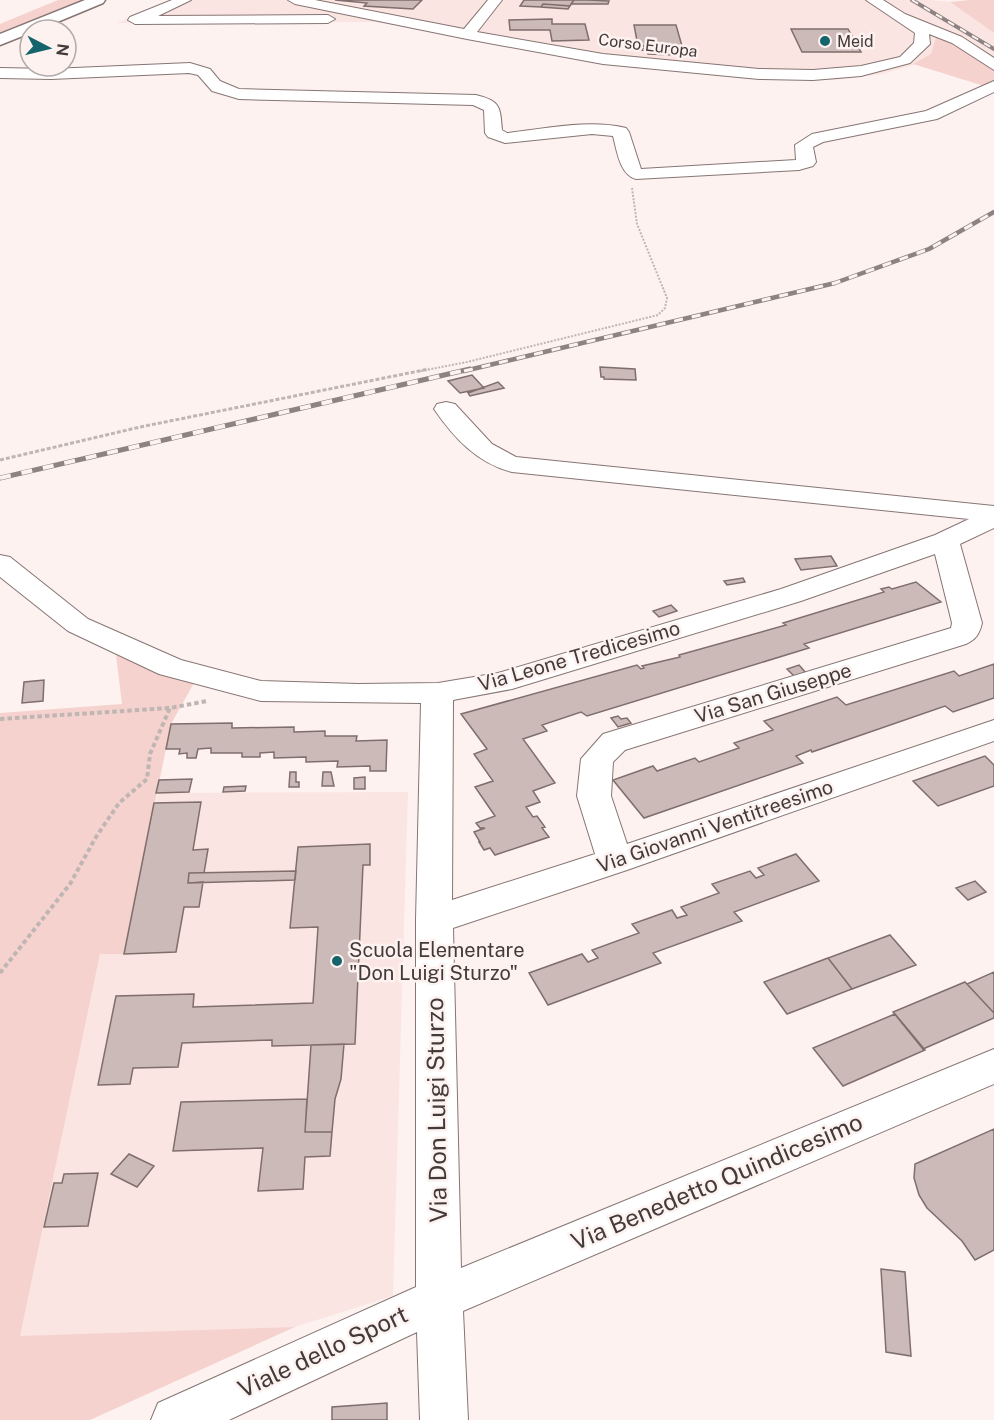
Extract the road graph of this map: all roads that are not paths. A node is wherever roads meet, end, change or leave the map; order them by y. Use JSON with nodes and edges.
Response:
{"nodes":[{"id":1,"x":98,"y":0,"type":"edge"},
{"id":2,"x":116,"y":0,"type":"edge"},
{"id":3,"x":185,"y":0,"type":"edge"},
{"id":4,"x":295,"y":0,"type":"edge"},
{"id":5,"x":495,"y":0,"type":"edge"},
{"id":6,"x":873,"y":0,"type":"edge"},
{"id":7,"x":903,"y":17,"type":"junction"},
{"id":8,"x":72,"y":18,"type":"edge"},
{"id":9,"x":383,"y":19,"type":"junction"},
{"id":10,"x":218,"y":20,"type":"junction"},
{"id":11,"x":467,"y":34,"type":"junction"},
{"id":12,"x":0,"y":40,"type":"edge"},
{"id":13,"x":18,"y":40,"type":"edge"},
{"id":14,"x":0,"y":48,"type":"edge"},
{"id":15,"x":994,"y":65,"type":"edge"},
{"id":16,"x":0,"y":73,"type":"edge"},
{"id":17,"x":994,"y":86,"type":"edge"},
{"id":18,"x":446,"y":409,"type":"dead end"},
{"id":19,"x":980,"y":525,"type":"edge"},
{"id":20,"x":0,"y":563,"type":"edge"},
{"id":21,"x":438,"y":693,"type":"junction"},
{"id":22,"x":994,"y":730,"type":"edge"},
{"id":23,"x":615,"y":861,"type":"junction"},
{"id":24,"x":434,"y":920,"type":"junction"},
{"id":25,"x":994,"y":1066,"type":"edge"},
{"id":26,"x":439,"y":1299,"type":"junction"},
{"id":27,"x":175,"y":1420,"type":"edge"},
{"id":28,"x":444,"y":1420,"type":"edge"}],
"edges":[{"from":1,"to":12,"type":"highway"},
{"from":2,"to":8,"type":"highway"},
{"from":3,"to":10,"type":"street"},
{"from":3,"to":10,"type":"street"},
{"from":4,"to":9,"type":"street","name":"Corso Europa"},
{"from":5,"to":11,"type":"street"},
{"from":6,"to":7,"type":"street","name":"Corso Europa"},
{"from":7,"to":11,"type":"street","name":"Corso Europa"},
{"from":7,"to":15,"type":"street"},
{"from":9,"to":10,"type":"street"},
{"from":9,"to":11,"type":"street","name":"Corso Europa"},
{"from":13,"to":14,"type":"highway"},
{"from":16,"to":17,"type":"street"},
{"from":18,"to":19,"type":"street"},
{"from":19,"to":21,"type":"street","name":"Via Leone Tredicesimo"},
{"from":19,"to":23,"type":"street","name":"Via San Giuseppe"},
{"from":20,"to":21,"type":"street","name":"Via Leone Tredicesimo"},
{"from":21,"to":24,"type":"street","name":"Via Don Luigi Sturzo"},
{"from":22,"to":23,"type":"street","name":"Via Giovanni Ventitreesimo"},
{"from":23,"to":24,"type":"street","name":"Via Giovanni Ventitreesimo"},
{"from":24,"to":26,"type":"street","name":"Via Don Luigi Sturzo"},
{"from":25,"to":26,"type":"street","name":"Via Benedetto Quindicesimo"},
{"from":26,"to":27,"type":"street","name":"Viale dello Sport"},
{"from":26,"to":28,"type":"street","name":"Via Don Luigi Sturzo"}]}
